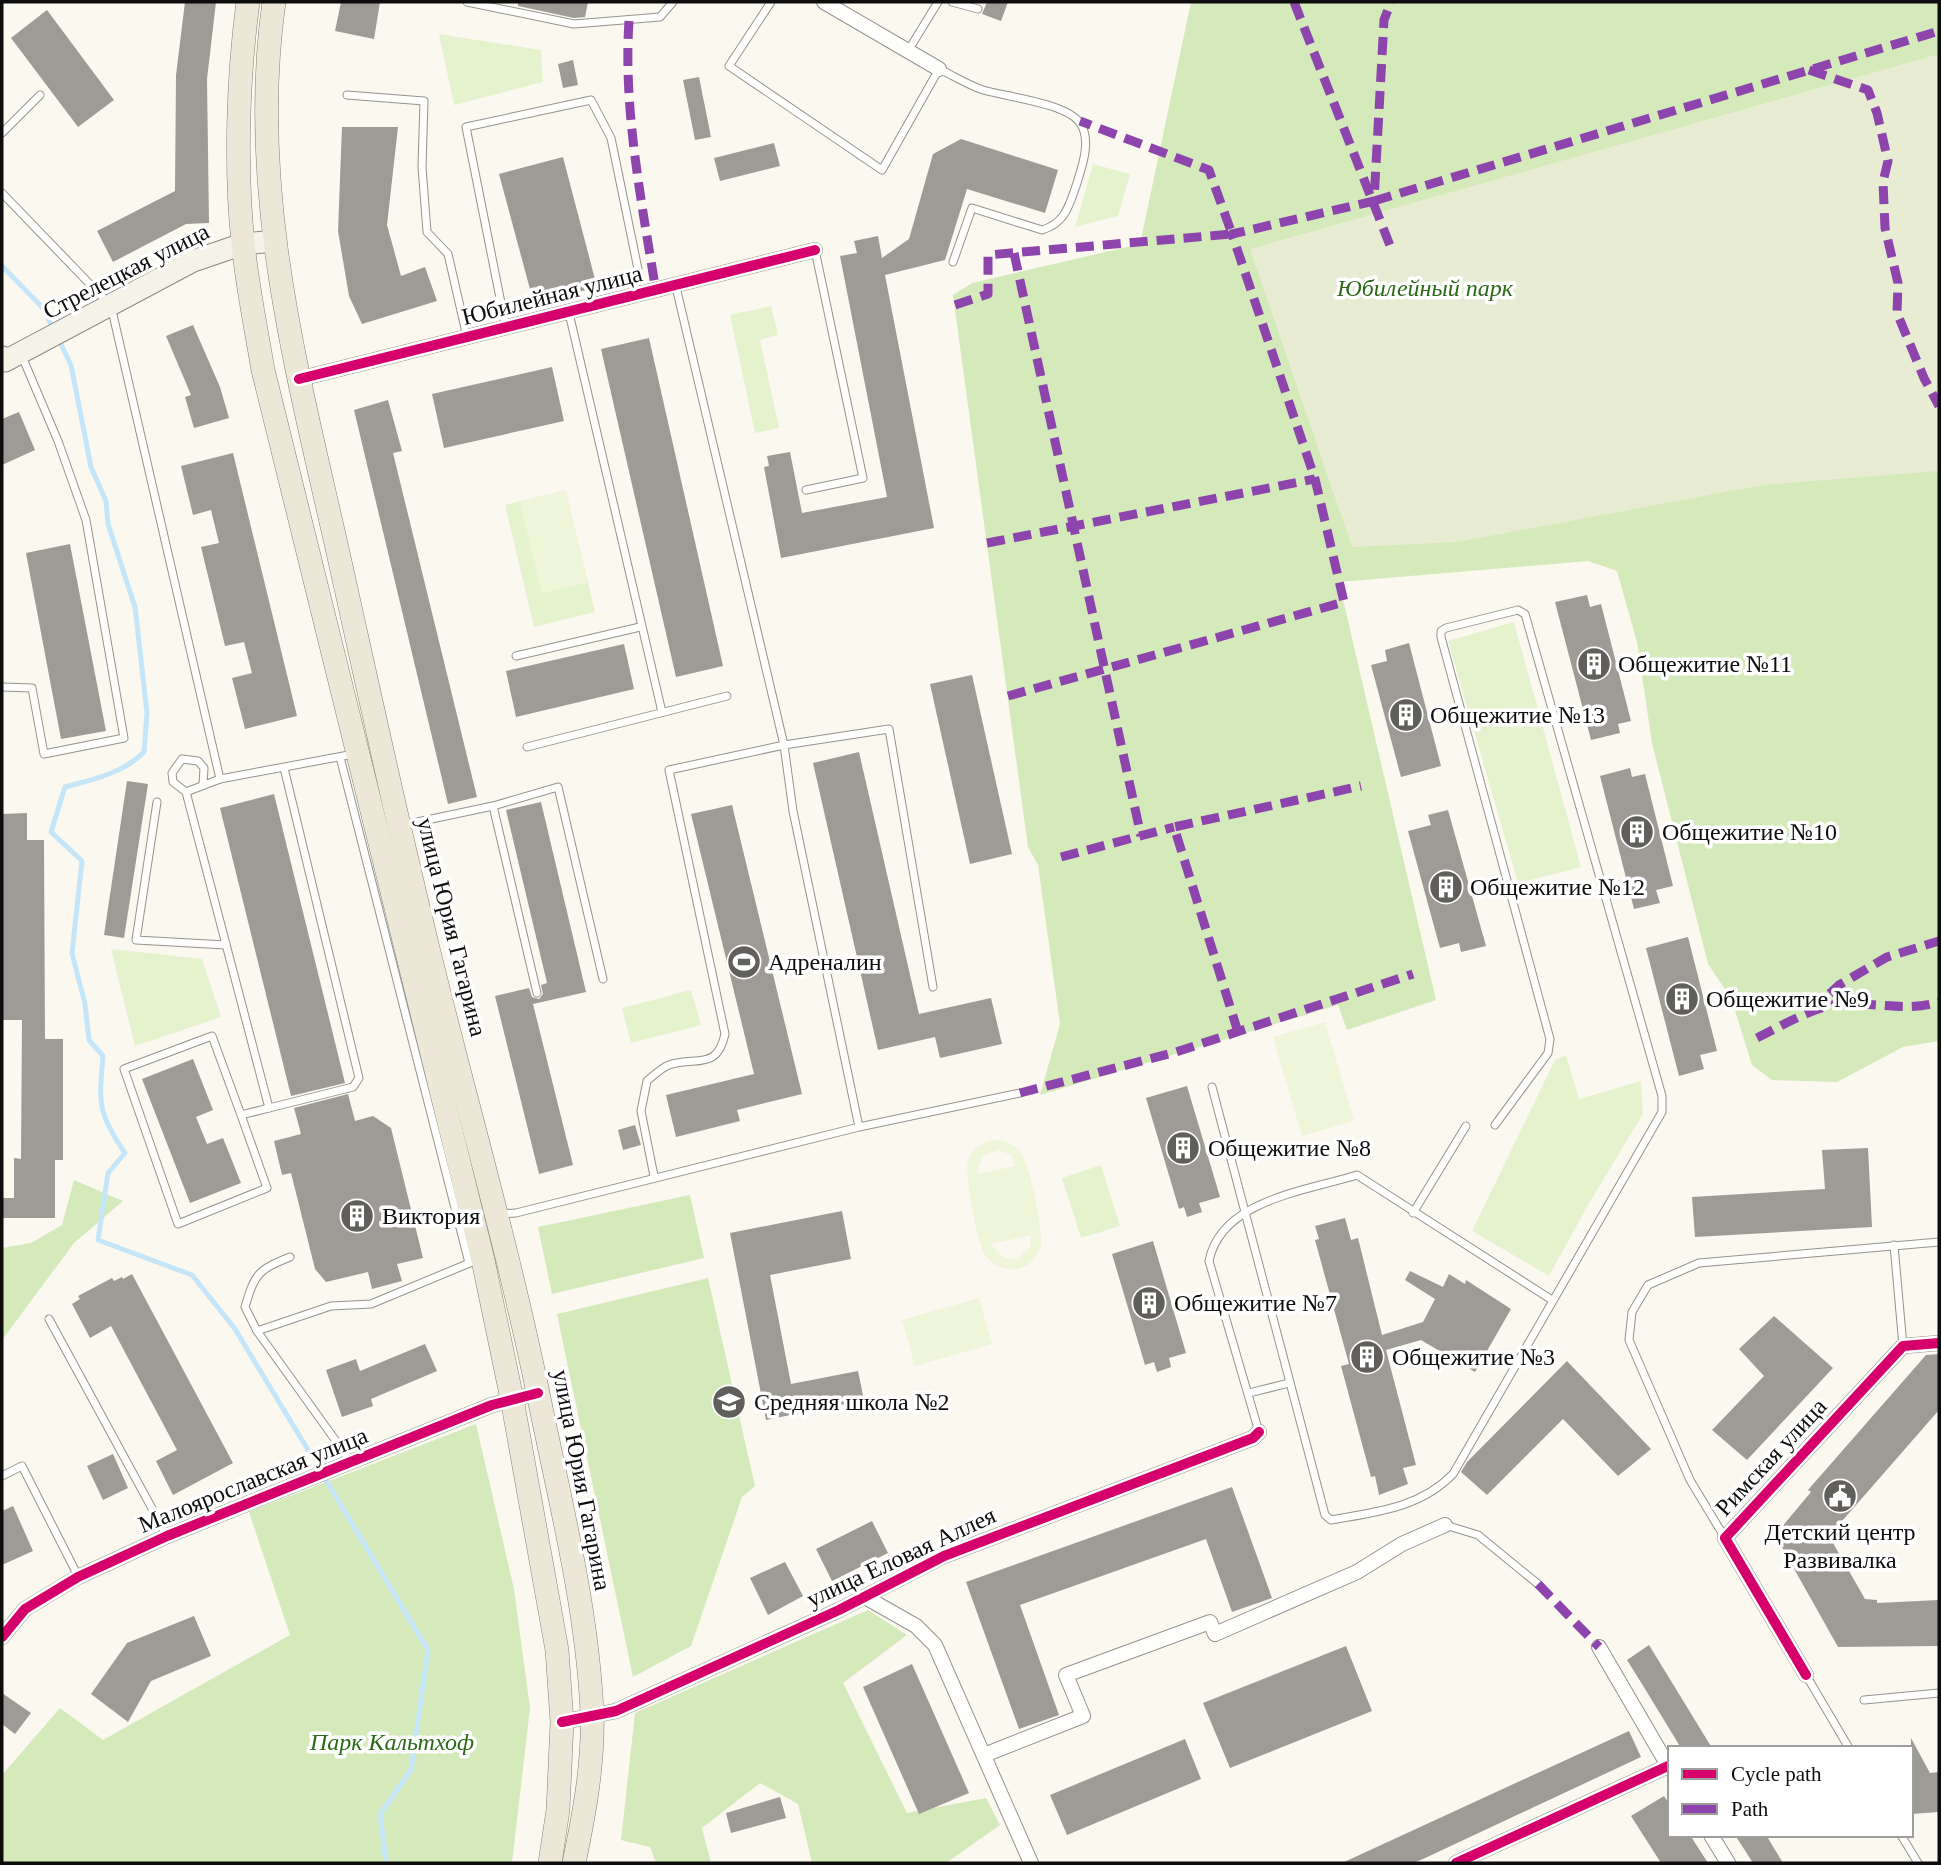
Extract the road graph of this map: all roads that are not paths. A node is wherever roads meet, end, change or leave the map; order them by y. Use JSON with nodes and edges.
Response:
{"nodes":[{"id":1,"x":248,"y":2,"type":"edge"},
{"id":2,"x":274,"y":2,"type":"edge"},
{"id":3,"x":467,"y":2,"type":"edge"},
{"id":4,"x":673,"y":2,"type":"edge"},
{"id":5,"x":771,"y":2,"type":"edge"},
{"id":6,"x":824,"y":2,"type":"edge"},
{"id":7,"x":938,"y":2,"type":"edge"},
{"id":8,"x":952,"y":2,"type":"edge"},
{"id":9,"x":978,"y":9,"type":"dead end"},
{"id":10,"x":907,"y":52,"type":"junction"},
{"id":11,"x":939,"y":69,"type":"junction"},
{"id":12,"x":40,"y":95,"type":"dead end"},
{"id":13,"x":347,"y":95,"type":"dead end"},
{"id":14,"x":2,"y":133,"type":"edge"},
{"id":15,"x":2,"y":193,"type":"edge"},
{"id":16,"x":274,"y":241,"type":"junction"},
{"id":17,"x":243,"y":244,"type":"junction"},
{"id":18,"x":815,"y":250,"type":"joint"},
{"id":19,"x":953,"y":262,"type":"dead end"},
{"id":20,"x":676,"y":287,"type":"junction"},
{"id":21,"x":634,"y":297,"type":"junction"},
{"id":22,"x":111,"y":306,"type":"junction"},
{"id":23,"x":569,"y":313,"type":"junction"},
{"id":24,"x":506,"y":328,"type":"junction"},
{"id":25,"x":467,"y":337,"type":"junction"},
{"id":26,"x":7,"y":359,"type":"edge"},
{"id":27,"x":299,"y":379,"type":"junction"},
{"id":28,"x":806,"y":490,"type":"dead end"},
{"id":29,"x":640,"y":627,"type":"junction"},
{"id":30,"x":516,"y":656,"type":"dead end"},
{"id":31,"x":2,"y":687,"type":"edge"},
{"id":32,"x":727,"y":696,"type":"dead end"},
{"id":33,"x":662,"y":712,"type":"junction"},
{"id":34,"x":784,"y":745,"type":"junction"},
{"id":35,"x":527,"y":747,"type":"dead end"},
{"id":36,"x":349,"y":755,"type":"junction"},
{"id":37,"x":284,"y":768,"type":"junction"},
{"id":38,"x":220,"y":779,"type":"junction"},
{"id":39,"x":203,"y":785,"type":"junction"},
{"id":40,"x":186,"y":792,"type":"junction"},
{"id":41,"x":157,"y":802,"type":"dead end"},
{"id":42,"x":493,"y":806,"type":"junction"},
{"id":43,"x":399,"y":826,"type":"junction"},
{"id":44,"x":226,"y":945,"type":"junction"},
{"id":45,"x":603,"y":979,"type":"dead end"},
{"id":46,"x":933,"y":987,"type":"dead end"},
{"id":47,"x":537,"y":993,"type":"dead end"},
{"id":48,"x":1212,"y":1087,"type":"dead end"},
{"id":49,"x":1020,"y":1093,"type":"dead end"},
{"id":50,"x":269,"y":1108,"type":"junction"},
{"id":51,"x":241,"y":1115,"type":"junction"},
{"id":52,"x":1495,"y":1125,"type":"dead end"},
{"id":53,"x":1466,"y":1126,"type":"dead end"},
{"id":54,"x":859,"y":1127,"type":"junction"},
{"id":55,"x":654,"y":1176,"type":"junction"},
{"id":56,"x":1245,"y":1212,"type":"junction"},
{"id":57,"x":1413,"y":1213,"type":"junction"},
{"id":58,"x":498,"y":1214,"type":"junction"},
{"id":59,"x":1939,"y":1241,"type":"edge"},
{"id":60,"x":1894,"y":1245,"type":"junction"},
{"id":61,"x":290,"y":1257,"type":"dead end"},
{"id":62,"x":476,"y":1261,"type":"junction"},
{"id":63,"x":1552,"y":1300,"type":"junction"},
{"id":64,"x":49,"y":1319,"type":"dead end"},
{"id":65,"x":257,"y":1331,"type":"junction"},
{"id":66,"x":1939,"y":1343,"type":"edge"},
{"id":67,"x":1903,"y":1346,"type":"junction"},
{"id":68,"x":1289,"y":1383,"type":"junction"},
{"id":69,"x":538,"y":1393,"type":"junction"},
{"id":70,"x":1249,"y":1393,"type":"junction"},
{"id":71,"x":512,"y":1399,"type":"junction"},
{"id":72,"x":1259,"y":1432,"type":"joint"},
{"id":73,"x":351,"y":1462,"type":"junction"},
{"id":74,"x":2,"y":1476,"type":"edge"},
{"id":75,"x":1445,"y":1525,"type":"joint"},
{"id":76,"x":167,"y":1536,"type":"junction"},
{"id":77,"x":1725,"y":1538,"type":"junction"},
{"id":78,"x":78,"y":1577,"type":"junction"},
{"id":79,"x":1538,"y":1584,"type":"dead end"},
{"id":80,"x":865,"y":1597,"type":"junction"},
{"id":81,"x":2,"y":1637,"type":"edge"},
{"id":82,"x":1599,"y":1647,"type":"dead end"},
{"id":83,"x":1806,"y":1675,"type":"joint"},
{"id":84,"x":1939,"y":1693,"type":"edge"},
{"id":85,"x":1864,"y":1700,"type":"dead end"},
{"id":86,"x":592,"y":1717,"type":"junction"},
{"id":87,"x":562,"y":1722,"type":"junction"},
{"id":88,"x":1848,"y":1746,"type":"edge"},
{"id":89,"x":984,"y":1755,"type":"junction"},
{"id":90,"x":1668,"y":1766,"type":"edge"},
{"id":91,"x":1668,"y":1768,"type":"edge"},
{"id":92,"x":1712,"y":1837,"type":"edge"},
{"id":93,"x":1902,"y":1837,"type":"edge"},
{"id":94,"x":550,"y":1863,"type":"edge"},
{"id":95,"x":574,"y":1863,"type":"edge"},
{"id":96,"x":1031,"y":1863,"type":"edge"},
{"id":97,"x":1456,"y":1863,"type":"edge"},
{"id":98,"x":1728,"y":1863,"type":"edge"},
{"id":99,"x":1918,"y":1863,"type":"edge"}],
"edges":[{"from":1,"to":17,"type":"main road","name":"улица Юрия Гагарина"},
{"from":2,"to":16,"type":"main road","name":"улица Юрия Гагарина"},
{"from":3,"to":4,"type":"lane"},
{"from":5,"to":11,"type":"lane"},
{"from":6,"to":10,"type":"street"},
{"from":7,"to":10,"type":"lane"},
{"from":8,"to":9,"type":"lane"},
{"from":10,"to":11,"type":"street"},
{"from":11,"to":19,"type":"lane"},
{"from":12,"to":14,"type":"lane"},
{"from":13,"to":25,"type":"lane"},
{"from":15,"to":22,"type":"lane"},
{"from":16,"to":17,"type":"street","name":"Стрелецкая улица"},
{"from":16,"to":27,"type":"main road","name":"улица Юрия Гагарина"},
{"from":17,"to":22,"type":"street","name":"Стрелецкая улица"},
{"from":17,"to":36,"type":"main road","name":"улица Юрия Гагарина"},
{"from":18,"to":20,"type":"street","name":"Юбилейная улица"},
{"from":18,"to":28,"type":"lane"},
{"from":20,"to":21,"type":"street","name":"Юбилейная улица"},
{"from":20,"to":34,"type":"lane"},
{"from":21,"to":23,"type":"street","name":"Юбилейная улица"},
{"from":21,"to":24,"type":"lane"},
{"from":22,"to":26,"type":"street","name":"Стрелецкая улица"},
{"from":22,"to":38,"type":"lane"},
{"from":23,"to":24,"type":"street","name":"Юбилейная улица"},
{"from":23,"to":29,"type":"lane"},
{"from":24,"to":25,"type":"street","name":"Юбилейная улица"},
{"from":25,"to":27,"type":"street","name":"Юбилейная улица"},
{"from":26,"to":31,"type":"lane"},
{"from":27,"to":43,"type":"main road","name":"улица Юрия Гагарина"},
{"from":29,"to":30,"type":"lane"},
{"from":29,"to":33,"type":"lane"},
{"from":32,"to":33,"type":"lane"},
{"from":33,"to":35,"type":"lane"},
{"from":34,"to":46,"type":"lane"},
{"from":34,"to":54,"type":"lane"},
{"from":34,"to":55,"type":"lane"},
{"from":36,"to":37,"type":"lane"},
{"from":36,"to":62,"type":"main road","name":"улица Юрия Гагарина"},
{"from":37,"to":38,"type":"lane"},
{"from":37,"to":50,"type":"lane"},
{"from":38,"to":39,"type":"lane"},
{"from":39,"to":40,"type":"lane"},
{"from":39,"to":40,"type":"lane"},
{"from":40,"to":44,"type":"lane"},
{"from":41,"to":44,"type":"lane"},
{"from":42,"to":43,"type":"lane"},
{"from":42,"to":45,"type":"lane"},
{"from":42,"to":47,"type":"lane"},
{"from":43,"to":58,"type":"main road","name":"улица Юрия Гагарина"},
{"from":44,"to":50,"type":"lane"},
{"from":48,"to":56,"type":"lane"},
{"from":49,"to":54,"type":"lane"},
{"from":50,"to":51,"type":"lane"},
{"from":51,"to":51,"type":"lane"},
{"from":52,"to":63,"type":"lane"},
{"from":53,"to":57,"type":"lane"},
{"from":54,"to":55,"type":"lane"},
{"from":55,"to":58,"type":"lane"},
{"from":56,"to":57,"type":"lane"},
{"from":56,"to":68,"type":"lane"},
{"from":56,"to":70,"type":"lane"},
{"from":57,"to":63,"type":"lane"},
{"from":58,"to":69,"type":"main road","name":"улица Юрия Гагарина"},
{"from":59,"to":60,"type":"lane"},
{"from":60,"to":67,"type":"lane"},
{"from":60,"to":77,"type":"lane"},
{"from":61,"to":65,"type":"lane"},
{"from":62,"to":65,"type":"lane"},
{"from":62,"to":71,"type":"main road","name":"улица Юрия Гагарина"},
{"from":63,"to":68,"type":"lane"},
{"from":64,"to":76,"type":"lane"},
{"from":65,"to":73,"type":"lane"},
{"from":66,"to":67,"type":"street"},
{"from":67,"to":77,"type":"street","name":"Римская улица"},
{"from":68,"to":70,"type":"lane"},
{"from":69,"to":71,"type":"street","name":"Малоярославская улица"},
{"from":69,"to":86,"type":"main road","name":"улица Юрия Гагарина"},
{"from":70,"to":72,"type":"lane"},
{"from":71,"to":73,"type":"street","name":"Малоярославская улица"},
{"from":71,"to":87,"type":"main road","name":"улица Юрия Гагарина"},
{"from":72,"to":80,"type":"street","name":"улица Еловая Аллея"},
{"from":73,"to":76,"type":"street","name":"Малоярославская улица"},
{"from":74,"to":78,"type":"lane"},
{"from":75,"to":79,"type":"lane"},
{"from":75,"to":89,"type":"street"},
{"from":76,"to":78,"type":"street","name":"Малоярославская улица"},
{"from":77,"to":83,"type":"street","name":"Римская улица"},
{"from":78,"to":81,"type":"street","name":"Малоярославская улица"},
{"from":80,"to":86,"type":"street","name":"улица Еловая Аллея"},
{"from":80,"to":89,"type":"street","name":"улица Еловая Аллея"},
{"from":82,"to":90,"type":"street"},
{"from":83,"to":88,"type":"lane"},
{"from":84,"to":85,"type":"lane"},
{"from":86,"to":87,"type":"street","name":"улица Еловая Аллея"},
{"from":86,"to":95,"type":"main road","name":"улица Юрия Гагарина"},
{"from":87,"to":94,"type":"main road","name":"улица Юрия Гагарина"},
{"from":89,"to":96,"type":"street","name":"улица Еловая Аллея"},
{"from":91,"to":97,"type":"street"},
{"from":92,"to":98,"type":"street"},
{"from":93,"to":99,"type":"lane"}]}
